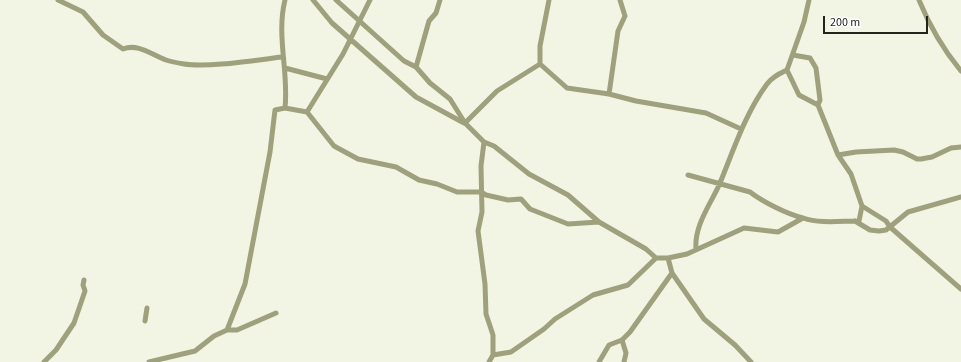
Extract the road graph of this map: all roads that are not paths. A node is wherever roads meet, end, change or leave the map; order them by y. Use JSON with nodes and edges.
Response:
{"nodes":[{"id":1,"x":58,"y":0,"type":"edge"},
{"id":2,"x":285,"y":0,"type":"edge"},
{"id":3,"x":314,"y":0,"type":"edge"},
{"id":4,"x":336,"y":0,"type":"edge"},
{"id":5,"x":370,"y":0,"type":"edge"},
{"id":6,"x":440,"y":0,"type":"edge"},
{"id":7,"x":549,"y":0,"type":"edge"},
{"id":8,"x":620,"y":0,"type":"edge"},
{"id":9,"x":809,"y":0,"type":"edge"},
{"id":10,"x":919,"y":0,"type":"edge"},
{"id":11,"x":360,"y":20,"type":"junction"},
{"id":12,"x":351,"y":39,"type":"junction"},
{"id":13,"x":793,"y":55,"type":"junction"},
{"id":14,"x":282,"y":57,"type":"junction"},
{"id":15,"x":540,"y":64,"type":"junction"},
{"id":16,"x":416,"y":67,"type":"junction"},
{"id":17,"x":285,"y":68,"type":"junction"},
{"id":18,"x":787,"y":70,"type":"junction"},
{"id":19,"x":961,"y":71,"type":"edge"},
{"id":20,"x":327,"y":79,"type":"junction"},
{"id":21,"x":609,"y":94,"type":"junction"},
{"id":22,"x":818,"y":105,"type":"junction"},
{"id":23,"x":285,"y":108,"type":"junction"},
{"id":24,"x":307,"y":112,"type":"junction"},
{"id":25,"x":465,"y":123,"type":"junction"},
{"id":26,"x":740,"y":128,"type":"junction"},
{"id":27,"x":484,"y":142,"type":"junction"},
{"id":28,"x":961,"y":147,"type":"edge"},
{"id":29,"x":838,"y":155,"type":"junction"},
{"id":30,"x":688,"y":175,"type":"dead end"},
{"id":31,"x":719,"y":185,"type":"junction"},
{"id":32,"x":481,"y":192,"type":"junction"},
{"id":33,"x":961,"y":197,"type":"edge"},
{"id":34,"x":862,"y":206,"type":"junction"},
{"id":35,"x":803,"y":218,"type":"junction"},
{"id":36,"x":855,"y":221,"type":"junction"},
{"id":37,"x":599,"y":222,"type":"junction"},
{"id":38,"x":890,"y":227,"type":"junction"},
{"id":39,"x":696,"y":249,"type":"junction"},
{"id":40,"x":656,"y":258,"type":"junction"},
{"id":41,"x":668,"y":258,"type":"junction"},
{"id":42,"x":672,"y":273,"type":"junction"},
{"id":43,"x":84,"y":280,"type":"dead end"},
{"id":44,"x":961,"y":289,"type":"edge"},
{"id":45,"x":147,"y":308,"type":"dead end"},
{"id":46,"x":276,"y":313,"type":"dead end"},
{"id":47,"x":145,"y":322,"type":"dead end"},
{"id":48,"x":227,"y":330,"type":"junction"},
{"id":49,"x":622,"y":340,"type":"junction"},
{"id":50,"x":493,"y":354,"type":"junction"},
{"id":51,"x":44,"y":362,"type":"edge"},
{"id":52,"x":149,"y":362,"type":"edge"},
{"id":53,"x":489,"y":362,"type":"edge"},
{"id":54,"x":598,"y":362,"type":"edge"},
{"id":55,"x":624,"y":362,"type":"edge"},
{"id":56,"x":751,"y":362,"type":"edge"}],
"edges":[{"from":1,"to":14,"type":"street"},
{"from":2,"to":14,"type":"street"},
{"from":3,"to":12,"type":"street"},
{"from":4,"to":11,"type":"street"},
{"from":5,"to":11,"type":"street"},
{"from":6,"to":16,"type":"street"},
{"from":7,"to":15,"type":"street"},
{"from":8,"to":21,"type":"street"},
{"from":9,"to":13,"type":"street"},
{"from":10,"to":19,"type":"street"},
{"from":11,"to":12,"type":"street"},
{"from":11,"to":16,"type":"street"},
{"from":12,"to":20,"type":"street"},
{"from":12,"to":25,"type":"street"},
{"from":13,"to":18,"type":"street"},
{"from":13,"to":22,"type":"street"},
{"from":14,"to":17,"type":"street"},
{"from":15,"to":21,"type":"street"},
{"from":15,"to":25,"type":"street"},
{"from":16,"to":25,"type":"street"},
{"from":17,"to":20,"type":"street"},
{"from":17,"to":23,"type":"street"},
{"from":18,"to":22,"type":"street"},
{"from":18,"to":26,"type":"street"},
{"from":20,"to":24,"type":"street"},
{"from":21,"to":26,"type":"street"},
{"from":22,"to":29,"type":"street"},
{"from":23,"to":24,"type":"street"},
{"from":23,"to":48,"type":"street"},
{"from":24,"to":32,"type":"street"},
{"from":25,"to":27,"type":"street"},
{"from":26,"to":31,"type":"street"},
{"from":27,"to":32,"type":"street"},
{"from":27,"to":37,"type":"street"},
{"from":28,"to":29,"type":"street"},
{"from":29,"to":34,"type":"street"},
{"from":30,"to":31,"type":"street"},
{"from":31,"to":35,"type":"street"},
{"from":31,"to":39,"type":"street"},
{"from":32,"to":37,"type":"street"},
{"from":32,"to":50,"type":"street"},
{"from":33,"to":38,"type":"street"},
{"from":34,"to":36,"type":"street"},
{"from":34,"to":38,"type":"street"},
{"from":35,"to":36,"type":"street"},
{"from":35,"to":39,"type":"street"},
{"from":36,"to":38,"type":"street"},
{"from":37,"to":40,"type":"street"},
{"from":38,"to":44,"type":"street"},
{"from":39,"to":41,"type":"street"},
{"from":40,"to":41,"type":"street"},
{"from":40,"to":50,"type":"street"},
{"from":41,"to":42,"type":"street"},
{"from":42,"to":49,"type":"street"},
{"from":42,"to":56,"type":"street"},
{"from":43,"to":51,"type":"street"},
{"from":45,"to":47,"type":"street"},
{"from":46,"to":48,"type":"street"},
{"from":48,"to":52,"type":"street"},
{"from":49,"to":54,"type":"street"},
{"from":49,"to":55,"type":"street"},
{"from":50,"to":53,"type":"street"}]}
